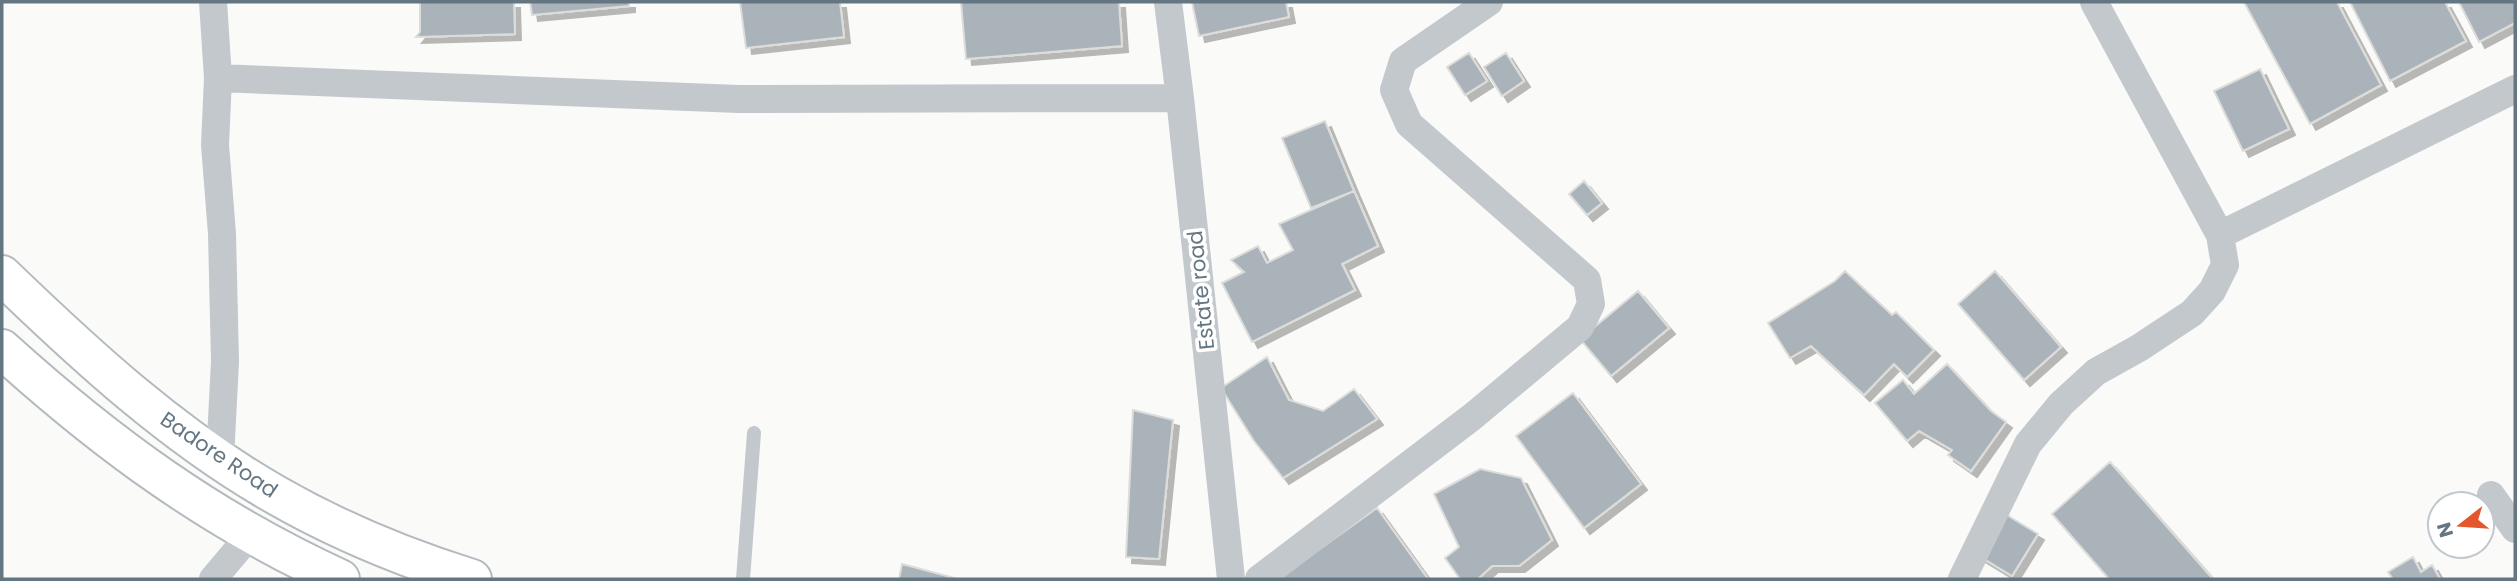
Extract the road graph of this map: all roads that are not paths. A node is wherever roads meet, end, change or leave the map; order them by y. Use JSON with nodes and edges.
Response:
{"nodes":[{"id":1,"x":213,"y":2,"type":"edge"},
{"id":2,"x":1168,"y":2,"type":"edge"},
{"id":3,"x":1489,"y":2,"type":"edge"},
{"id":4,"x":2094,"y":2,"type":"edge"},
{"id":5,"x":218,"y":78,"type":"junction"},
{"id":6,"x":2515,"y":89,"type":"edge"},
{"id":7,"x":1180,"y":98,"type":"junction"},
{"id":8,"x":2220,"y":235,"type":"junction"},
{"id":9,"x":2,"y":275,"type":"edge"},
{"id":10,"x":2,"y":348,"type":"edge"},
{"id":11,"x":754,"y":433,"type":"dead end"},
{"id":12,"x":220,"y":459,"type":"junction"},
{"id":13,"x":2496,"y":502,"type":"edge"},
{"id":14,"x":2515,"y":529,"type":"edge"},
{"id":15,"x":350,"y":531,"type":"junction"},
{"id":16,"x":250,"y":535,"type":"junction"},
{"id":17,"x":329,"y":574,"type":"edge"},
{"id":18,"x":213,"y":579,"type":"edge"},
{"id":19,"x":472,"y":579,"type":"edge"},
{"id":20,"x":743,"y":579,"type":"edge"},
{"id":21,"x":1231,"y":579,"type":"edge"},
{"id":22,"x":1259,"y":579,"type":"edge"},
{"id":23,"x":1962,"y":579,"type":"edge"}],
"edges":[{"from":1,"to":5,"type":"street"},
{"from":2,"to":7,"type":"street","name":"Estate road"},
{"from":3,"to":22,"type":"street"},
{"from":4,"to":8,"type":"street"},
{"from":5,"to":7,"type":"street"},
{"from":5,"to":12,"type":"street"},
{"from":6,"to":8,"type":"street"},
{"from":7,"to":21,"type":"street","name":"Estate road"},
{"from":8,"to":23,"type":"street"},
{"from":9,"to":12,"type":"main road","name":"Badore Road"},
{"from":10,"to":16,"type":"main road"},
{"from":11,"to":20,"type":"lane"},
{"from":12,"to":15,"type":"main road","name":"Badore Road"},
{"from":13,"to":14,"type":"street"},
{"from":15,"to":17,"type":"main road"},
{"from":15,"to":19,"type":"main road","name":"Badore Road"},
{"from":16,"to":17,"type":"main road"},
{"from":16,"to":18,"type":"street"}]}
